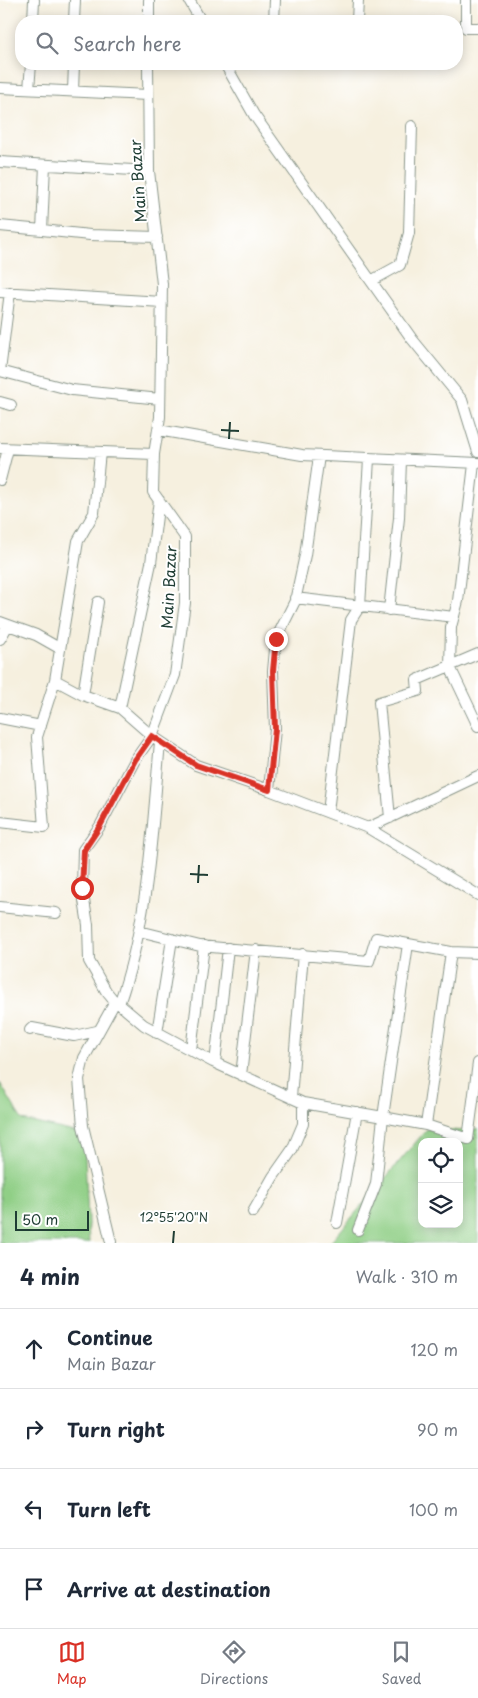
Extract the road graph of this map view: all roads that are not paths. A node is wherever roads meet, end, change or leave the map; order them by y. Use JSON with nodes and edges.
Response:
{"nodes":[{"id":1,"x":34,"y":0,"type":"edge"},
{"id":2,"x":75,"y":0,"type":"edge"},
{"id":3,"x":149,"y":0,"type":"edge"},
{"id":4,"x":189,"y":0,"type":"edge"},
{"id":5,"x":275,"y":0,"type":"edge"},
{"id":6,"x":358,"y":0,"type":"edge"},
{"id":7,"x":466,"y":0,"type":"edge"},
{"id":8,"x":33,"y":15,"type":"edge"},
{"id":9,"x":74,"y":15,"type":"edge"},
{"id":10,"x":149,"y":15,"type":"edge"},
{"id":11,"x":198,"y":15,"type":"edge"},
{"id":12,"x":274,"y":15,"type":"edge"},
{"id":13,"x":357,"y":15,"type":"edge"},
{"id":14,"x":463,"y":17,"type":"edge"},
{"id":15,"x":463,"y":28,"type":"edge"},
{"id":16,"x":478,"y":28,"type":"edge"},
{"id":17,"x":31,"y":70,"type":"edge"},
{"id":18,"x":74,"y":70,"type":"edge"},
{"id":19,"x":148,"y":70,"type":"edge"},
{"id":20,"x":228,"y":70,"type":"edge"},
{"id":21,"x":0,"y":88,"type":"edge"},
{"id":22,"x":29,"y":89,"type":"junction"},
{"id":23,"x":73,"y":91,"type":"junction"},
{"id":24,"x":148,"y":95,"type":"junction"},
{"id":25,"x":412,"y":126,"type":"dead end"},
{"id":26,"x":0,"y":162,"type":"edge"},
{"id":27,"x":45,"y":165,"type":"junction"},
{"id":28,"x":149,"y":171,"type":"junction"},
{"id":29,"x":0,"y":226,"type":"edge"},
{"id":30,"x":42,"y":230,"type":"junction"},
{"id":31,"x":157,"y":237,"type":"junction"},
{"id":32,"x":371,"y":282,"type":"junction"},
{"id":33,"x":5,"y":292,"type":"edge"},
{"id":34,"x":162,"y":302,"type":"junction"},
{"id":35,"x":160,"y":399,"type":"junction"},
{"id":36,"x":0,"y":402,"type":"edge"},
{"id":37,"x":11,"y":405,"type":"dead end"},
{"id":38,"x":158,"y":430,"type":"junction"},
{"id":39,"x":4,"y":448,"type":"edge"},
{"id":40,"x":100,"y":452,"type":"junction"},
{"id":41,"x":478,"y":452,"type":"edge"},
{"id":42,"x":154,"y":454,"type":"junction"},
{"id":43,"x":319,"y":456,"type":"junction"},
{"id":44,"x":369,"y":459,"type":"junction"},
{"id":45,"x":401,"y":460,"type":"junction"},
{"id":46,"x":476,"y":464,"type":"edge"},
{"id":47,"x":0,"y":480,"type":"edge"},
{"id":48,"x":159,"y":500,"type":"junction"},
{"id":49,"x":295,"y":598,"type":"junction"},
{"id":50,"x":98,"y":602,"type":"dead end"},
{"id":51,"x":360,"y":606,"type":"junction"},
{"id":52,"x":390,"y":610,"type":"junction"},
{"id":53,"x":454,"y":617,"type":"junction"},
{"id":54,"x":4,"y":623,"type":"edge"},
{"id":55,"x":0,"y":639,"type":"edge"},
{"id":56,"x":59,"y":648,"type":"junction"},
{"id":57,"x":478,"y":654,"type":"edge"},
{"id":58,"x":450,"y":667,"type":"junction"},
{"id":59,"x":54,"y":680,"type":"junction"},
{"id":60,"x":83,"y":695,"type":"junction"},
{"id":61,"x":120,"y":708,"type":"junction"},
{"id":62,"x":0,"y":718,"type":"edge"},
{"id":63,"x":40,"y":726,"type":"junction"},
{"id":64,"x":478,"y":726,"type":"edge"},
{"id":65,"x":156,"y":739,"type":"junction"},
{"id":66,"x":478,"y":776,"type":"edge"},
{"id":67,"x":269,"y":790,"type":"junction"},
{"id":68,"x":328,"y":812,"type":"junction"},
{"id":69,"x":390,"y":818,"type":"junction"},
{"id":70,"x":0,"y":822,"type":"edge"},
{"id":71,"x":368,"y":828,"type":"junction"},
{"id":72,"x":478,"y":895,"type":"edge"},
{"id":73,"x":0,"y":907,"type":"edge"},
{"id":74,"x":56,"y":912,"type":"dead end"},
{"id":75,"x":139,"y":931,"type":"junction"},
{"id":76,"x":172,"y":939,"type":"junction"},
{"id":77,"x":408,"y":944,"type":"junction"},
{"id":78,"x":204,"y":946,"type":"junction"},
{"id":79,"x":228,"y":948,"type":"junction"},
{"id":80,"x":256,"y":950,"type":"junction"},
{"id":81,"x":450,"y":952,"type":"junction"},
{"id":82,"x":478,"y":952,"type":"edge"},
{"id":83,"x":303,"y":954,"type":"junction"},
{"id":84,"x":117,"y":1003,"type":"junction"},
{"id":85,"x":30,"y":1030,"type":"dead end"},
{"id":86,"x":98,"y":1031,"type":"junction"},
{"id":87,"x":158,"y":1032,"type":"junction"},
{"id":88,"x":191,"y":1050,"type":"junction"},
{"id":89,"x":215,"y":1063,"type":"junction"},
{"id":90,"x":478,"y":1063,"type":"edge"},
{"id":91,"x":241,"y":1075,"type":"junction"},
{"id":92,"x":291,"y":1097,"type":"junction"},
{"id":93,"x":303,"y":1103,"type":"junction"},
{"id":94,"x":357,"y":1112,"type":"junction"},
{"id":95,"x":383,"y":1117,"type":"junction"},
{"id":96,"x":426,"y":1125,"type":"junction"},
{"id":97,"x":253,"y":1212,"type":"dead end"},
{"id":98,"x":337,"y":1223,"type":"dead end"},
{"id":99,"x":358,"y":1230,"type":"dead end"},
{"id":100,"x":111,"y":1242,"type":"edge"}],
"edges":[{"from":1,"to":8,"type":"street"},
{"from":2,"to":9,"type":"street"},
{"from":3,"to":10,"type":"street"},
{"from":4,"to":11,"type":"street"},
{"from":5,"to":12,"type":"street"},
{"from":6,"to":13,"type":"street"},
{"from":7,"to":14,"type":"street"},
{"from":15,"to":16,"type":"street"},
{"from":17,"to":22,"type":"street"},
{"from":18,"to":23,"type":"street"},
{"from":19,"to":24,"type":"street","name":"Main Bazar"},
{"from":20,"to":32,"type":"street"},
{"from":21,"to":22,"type":"street"},
{"from":22,"to":23,"type":"street"},
{"from":23,"to":24,"type":"street"},
{"from":24,"to":28,"type":"street","name":"Main Bazar"},
{"from":25,"to":32,"type":"street"},
{"from":26,"to":27,"type":"street"},
{"from":27,"to":28,"type":"street"},
{"from":27,"to":30,"type":"street"},
{"from":28,"to":31,"type":"street","name":"Main Bazar"},
{"from":29,"to":30,"type":"street"},
{"from":30,"to":31,"type":"street"},
{"from":31,"to":34,"type":"street","name":"Main Bazar"},
{"from":32,"to":41,"type":"street"},
{"from":33,"to":34,"type":"street"},
{"from":33,"to":35,"type":"street"},
{"from":34,"to":35,"type":"street","name":"Main Bazar"},
{"from":35,"to":38,"type":"street","name":"Main Bazar"},
{"from":36,"to":37,"type":"street"},
{"from":38,"to":42,"type":"street","name":"Main Bazar"},
{"from":38,"to":43,"type":"street"},
{"from":39,"to":40,"type":"street"},
{"from":39,"to":47,"type":"street"},
{"from":40,"to":42,"type":"street"},
{"from":40,"to":56,"type":"street"},
{"from":42,"to":48,"type":"street","name":"Main Bazar"},
{"from":43,"to":44,"type":"street"},
{"from":43,"to":49,"type":"street"},
{"from":44,"to":45,"type":"street"},
{"from":44,"to":51,"type":"street"},
{"from":45,"to":46,"type":"street"},
{"from":45,"to":52,"type":"street"},
{"from":46,"to":53,"type":"street"},
{"from":48,"to":61,"type":"street"},
{"from":48,"to":65,"type":"street","name":"Main Bazar"},
{"from":49,"to":51,"type":"street"},
{"from":49,"to":67,"type":"street"},
{"from":50,"to":60,"type":"street"},
{"from":51,"to":52,"type":"street"},
{"from":51,"to":68,"type":"street"},
{"from":52,"to":53,"type":"street"},
{"from":53,"to":58,"type":"street"},
{"from":54,"to":55,"type":"street"},
{"from":54,"to":56,"type":"street"},
{"from":56,"to":59,"type":"street"},
{"from":57,"to":58,"type":"street"},
{"from":58,"to":64,"type":"street"},
{"from":58,"to":69,"type":"street"},
{"from":59,"to":60,"type":"street"},
{"from":59,"to":63,"type":"street"},
{"from":60,"to":61,"type":"street"},
{"from":61,"to":65,"type":"street"},
{"from":62,"to":63,"type":"street"},
{"from":63,"to":70,"type":"street"},
{"from":65,"to":67,"type":"street"},
{"from":65,"to":75,"type":"street"},
{"from":65,"to":84,"type":"street","name":"Main Bazar"},
{"from":66,"to":69,"type":"street"},
{"from":67,"to":68,"type":"street"},
{"from":68,"to":71,"type":"street"},
{"from":69,"to":71,"type":"street"},
{"from":71,"to":72,"type":"street"},
{"from":73,"to":74,"type":"street"},
{"from":75,"to":76,"type":"street"},
{"from":75,"to":84,"type":"street"},
{"from":76,"to":78,"type":"street"},
{"from":76,"to":87,"type":"street"},
{"from":77,"to":81,"type":"street"},
{"from":77,"to":83,"type":"street"},
{"from":77,"to":95,"type":"street"},
{"from":78,"to":79,"type":"street"},
{"from":78,"to":88,"type":"street"},
{"from":79,"to":80,"type":"street"},
{"from":79,"to":89,"type":"street"},
{"from":80,"to":83,"type":"street"},
{"from":80,"to":91,"type":"street"},
{"from":81,"to":82,"type":"street"},
{"from":81,"to":96,"type":"street"},
{"from":83,"to":92,"type":"street"},
{"from":84,"to":86,"type":"street"},
{"from":84,"to":87,"type":"street","name":"Main Bazar"},
{"from":85,"to":86,"type":"street"},
{"from":86,"to":100,"type":"street"},
{"from":87,"to":88,"type":"street","name":"Main Bazar"},
{"from":88,"to":89,"type":"street","name":"Main Bazar"},
{"from":89,"to":91,"type":"street","name":"Main Bazar"},
{"from":90,"to":96,"type":"street","name":"Main Bazar"},
{"from":91,"to":92,"type":"street","name":"Main Bazar"},
{"from":92,"to":93,"type":"street","name":"Main Bazar"},
{"from":93,"to":94,"type":"street","name":"Main Bazar"},
{"from":93,"to":97,"type":"street"},
{"from":94,"to":95,"type":"street","name":"Main Bazar"},
{"from":94,"to":98,"type":"street"},
{"from":95,"to":96,"type":"street","name":"Main Bazar"},
{"from":95,"to":99,"type":"street"}]}
